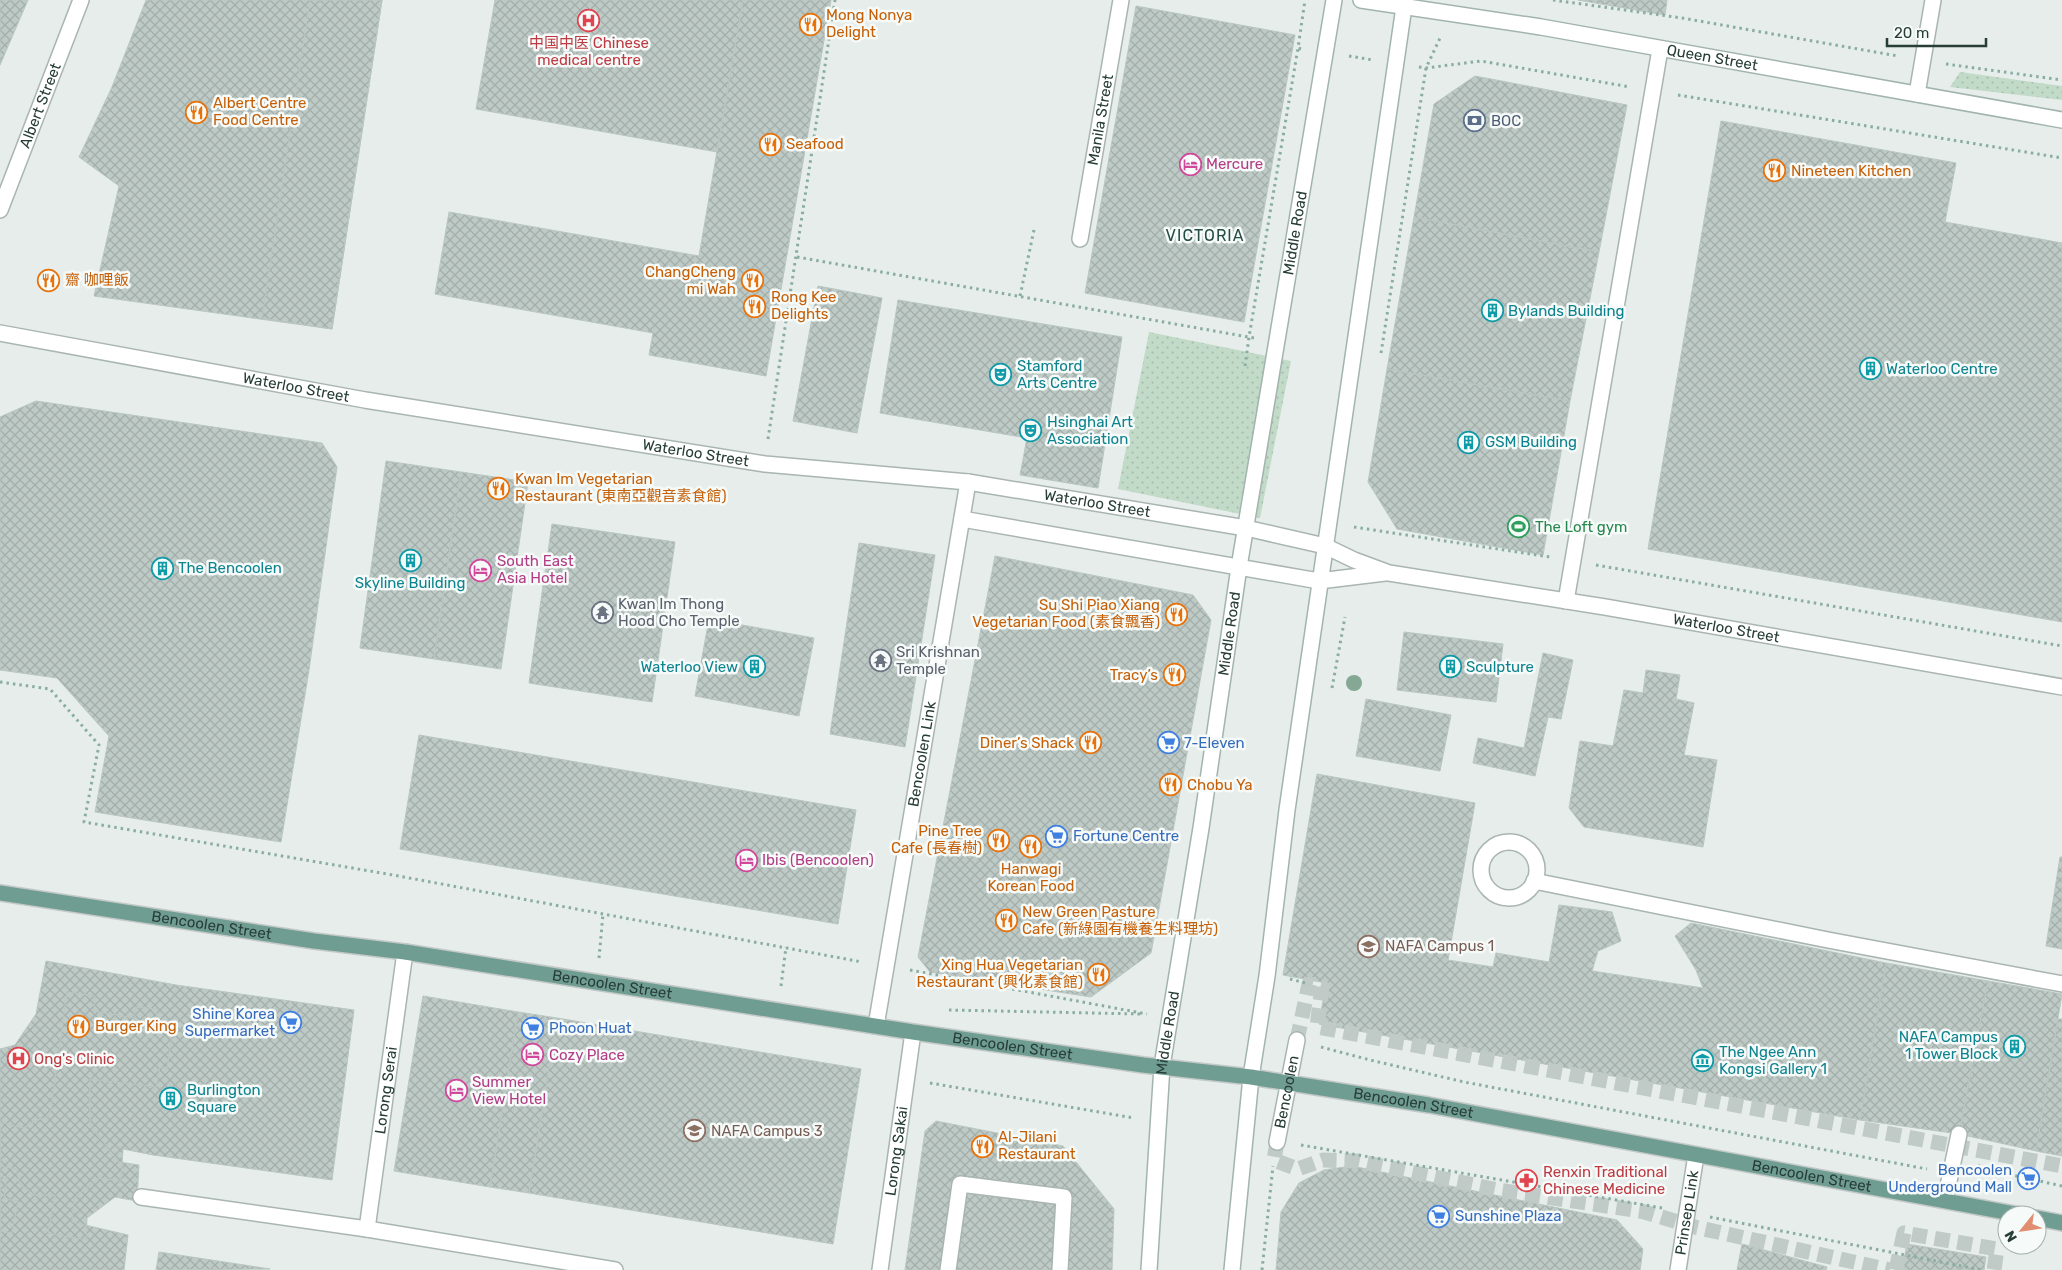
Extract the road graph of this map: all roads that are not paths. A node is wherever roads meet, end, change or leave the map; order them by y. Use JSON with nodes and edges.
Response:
{"nodes":[{"id":1,"x":81,"y":0,"type":"edge"},
{"id":2,"x":1121,"y":0,"type":"edge"},
{"id":3,"x":1334,"y":0,"type":"edge"},
{"id":4,"x":1361,"y":0,"type":"edge"},
{"id":5,"x":1933,"y":0,"type":"edge"},
{"id":6,"x":1404,"y":4,"type":"edge"},
{"id":7,"x":1660,"y":48,"type":"junction"},
{"id":8,"x":1917,"y":94,"type":"junction"},
{"id":9,"x":2062,"y":120,"type":"edge"},
{"id":10,"x":0,"y":210,"type":"edge"},
{"id":11,"x":1080,"y":239,"type":"dead end"},
{"id":12,"x":0,"y":333,"type":"edge"},
{"id":13,"x":968,"y":482,"type":"junction"},
{"id":14,"x":962,"y":519,"type":"junction"},
{"id":15,"x":1246,"y":528,"type":"junction"},
{"id":16,"x":1325,"y":546,"type":"junction"},
{"id":17,"x":1239,"y":566,"type":"junction"},
{"id":18,"x":1389,"y":573,"type":"junction"},
{"id":19,"x":1319,"y":581,"type":"junction"},
{"id":20,"x":1566,"y":601,"type":"junction"},
{"id":21,"x":2062,"y":687,"type":"edge"},
{"id":22,"x":1534,"y":881,"type":"dead end"},
{"id":23,"x":0,"y":892,"type":"edge"},
{"id":24,"x":405,"y":952,"type":"junction"},
{"id":25,"x":2062,"y":984,"type":"edge"},
{"id":26,"x":876,"y":1026,"type":"junction"},
{"id":27,"x":914,"y":1032,"type":"junction"},
{"id":28,"x":1297,"y":1040,"type":"tunnel mouth"},
{"id":29,"x":1162,"y":1066,"type":"junction"},
{"id":30,"x":1251,"y":1077,"type":"junction"},
{"id":31,"x":1289,"y":1084,"type":"junction"},
{"id":32,"x":1959,"y":1134,"type":"dead end"},
{"id":33,"x":1277,"y":1142,"type":"tunnel mouth"},
{"id":34,"x":1696,"y":1156,"type":"junction"},
{"id":35,"x":141,"y":1197,"type":"dead end"},
{"id":36,"x":1945,"y":1200,"type":"junction"},
{"id":37,"x":1997,"y":1210,"type":"edge"},
{"id":38,"x":2047,"y":1220,"type":"edge"},
{"id":39,"x":2062,"y":1223,"type":"edge"},
{"id":40,"x":367,"y":1229,"type":"junction"},
{"id":41,"x":615,"y":1270,"type":"edge"},
{"id":42,"x":880,"y":1270,"type":"edge"},
{"id":43,"x":948,"y":1270,"type":"edge"},
{"id":44,"x":1060,"y":1270,"type":"edge"},
{"id":45,"x":1149,"y":1270,"type":"edge"},
{"id":46,"x":1232,"y":1270,"type":"edge"},
{"id":47,"x":1678,"y":1270,"type":"edge"}],
"edges":[{"from":1,"to":10,"type":"street","name":"Albert Street"},
{"from":2,"to":11,"type":"street","name":"Manila Street"},
{"from":3,"to":15,"type":"street","name":"Middle Road"},
{"from":4,"to":6,"type":"street","name":"Queen Street"},
{"from":5,"to":8,"type":"street"},
{"from":6,"to":7,"type":"street","name":"Queen Street"},
{"from":6,"to":16,"type":"street"},
{"from":7,"to":8,"type":"street","name":"Queen Street"},
{"from":7,"to":20,"type":"street"},
{"from":8,"to":9,"type":"street","name":"Queen Street"},
{"from":12,"to":13,"type":"street","name":"Waterloo Street"},
{"from":13,"to":14,"type":"street","name":"Bencoolen Link"},
{"from":13,"to":15,"type":"street","name":"Waterloo Street"},
{"from":14,"to":17,"type":"street","name":"Waterloo Street"},
{"from":14,"to":26,"type":"street","name":"Bencoolen Link"},
{"from":15,"to":16,"type":"street","name":"Waterloo Street"},
{"from":15,"to":17,"type":"street","name":"Middle Road"},
{"from":16,"to":18,"type":"street","name":"Waterloo Street"},
{"from":16,"to":19,"type":"street"},
{"from":17,"to":19,"type":"street","name":"Waterloo Street"},
{"from":17,"to":29,"type":"street","name":"Middle Road"},
{"from":18,"to":19,"type":"street","name":"Waterloo Street"},
{"from":18,"to":20,"type":"street","name":"Waterloo Street"},
{"from":19,"to":30,"type":"street"},
{"from":20,"to":21,"type":"street","name":"Waterloo Street"},
{"from":22,"to":25,"type":"street"},
{"from":23,"to":24,"type":"main road","name":"Bencoolen Street"},
{"from":24,"to":26,"type":"main road","name":"Bencoolen Street"},
{"from":24,"to":40,"type":"street","name":"Lorong Serai"},
{"from":26,"to":27,"type":"main road","name":"Bencoolen Street"},
{"from":27,"to":29,"type":"main road","name":"Bencoolen Street"},
{"from":27,"to":42,"type":"street","name":"Lorong Sakai"},
{"from":28,"to":31,"type":"street","name":"Bencoolen"},
{"from":29,"to":30,"type":"main road","name":"Bencoolen Street"},
{"from":29,"to":45,"type":"street","name":"Middle Road"},
{"from":30,"to":31,"type":"main road","name":"Bencoolen Street"},
{"from":30,"to":46,"type":"street"},
{"from":31,"to":33,"type":"street","name":"Bencoolen"},
{"from":31,"to":34,"type":"main road","name":"Bencoolen Street"},
{"from":32,"to":36,"type":"street"},
{"from":34,"to":36,"type":"main road","name":"Bencoolen Street"},
{"from":34,"to":47,"type":"street","name":"Prinsep Link"},
{"from":35,"to":40,"type":"street"},
{"from":36,"to":37,"type":"main road","name":"Bencoolen Street"},
{"from":38,"to":39,"type":"main road"},
{"from":40,"to":41,"type":"street"},
{"from":43,"to":44,"type":"street"}]}
